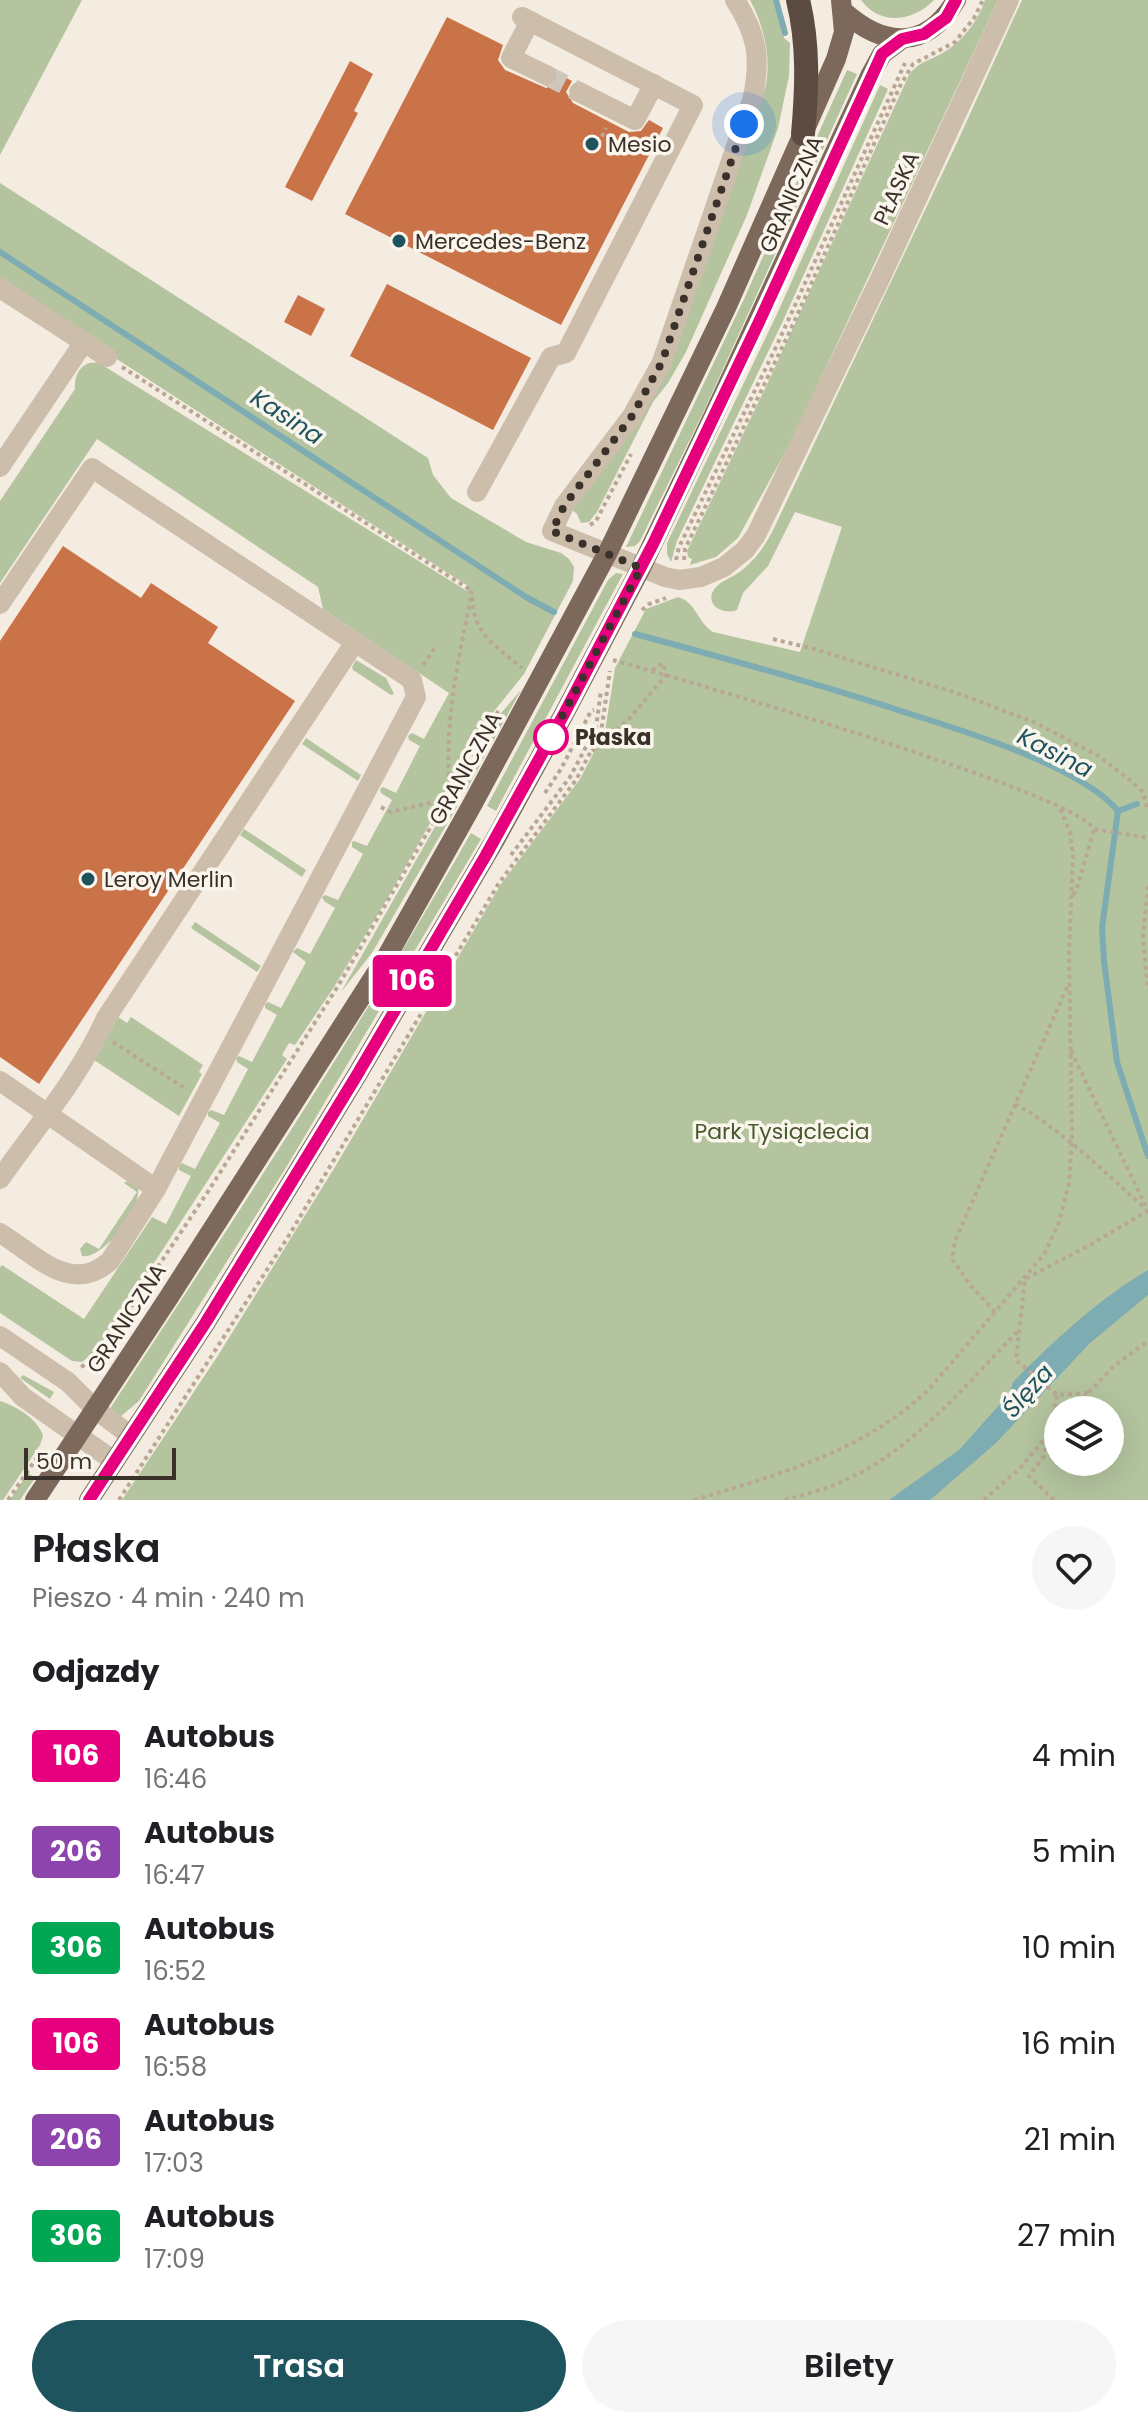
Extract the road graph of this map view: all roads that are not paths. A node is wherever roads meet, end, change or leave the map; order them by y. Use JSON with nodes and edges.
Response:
{"nodes":[{"id":1,"x":735,"y":0,"type":"edge"},
{"id":2,"x":798,"y":0,"type":"edge"},
{"id":3,"x":956,"y":0,"type":"edge"},
{"id":4,"x":1009,"y":0,"type":"edge"},
{"id":5,"x":842,"y":6,"type":"edge"},
{"id":6,"x":902,"y":39,"type":"junction"},
{"id":7,"x":546,"y":75,"type":"tunnel mouth"},
{"id":8,"x":654,"y":84,"type":"junction"},
{"id":9,"x":579,"y":92,"type":"tunnel mouth"},
{"id":10,"x":803,"y":134,"type":"junction"},
{"id":11,"x":0,"y":288,"type":"edge"},
{"id":12,"x":84,"y":342,"type":"junction"},
{"id":13,"x":107,"y":357,"type":"road end"},
{"id":14,"x":0,"y":467,"type":"edge"},
{"id":15,"x":477,"y":492,"type":"dead end"},
{"id":16,"x":608,"y":552,"type":"junction"},
{"id":17,"x":641,"y":568,"type":"junction"},
{"id":18,"x":0,"y":604,"type":"edge"},
{"id":19,"x":355,"y":642,"type":"junction"},
{"id":20,"x":0,"y":1081,"type":"edge"},
{"id":21,"x":49,"y":1114,"type":"junction"},
{"id":22,"x":0,"y":1179,"type":"edge"},
{"id":23,"x":156,"y":1189,"type":"junction"},
{"id":24,"x":0,"y":1233,"type":"edge"},
{"id":25,"x":0,"y":1336,"type":"edge"},
{"id":26,"x":39,"y":1362,"type":"junction"},
{"id":27,"x":0,"y":1371,"type":"edge"},
{"id":28,"x":95,"y":1409,"type":"junction"},
{"id":29,"x":78,"y":1435,"type":"junction"},
{"id":30,"x":131,"y":1436,"type":"junction"},
{"id":31,"x":114,"y":1461,"type":"junction"},
{"id":32,"x":35,"y":1500,"type":"edge"},
{"id":33,"x":89,"y":1500,"type":"edge"}],
"edges":[{"from":1,"to":16,"type":"street","name":"PŁASKA"},
{"from":2,"to":10,"type":"highway"},
{"from":3,"to":6,"type":"main road"},
{"from":4,"to":17,"type":"street","name":"PŁASKA"},
{"from":5,"to":6,"type":"main road"},
{"from":5,"to":10,"type":"main road","name":"GRANICZNA"},
{"from":6,"to":17,"type":"main road","name":"GRANICZNA"},
{"from":7,"to":8,"type":"street"},
{"from":8,"to":9,"type":"street"},
{"from":8,"to":15,"type":"street"},
{"from":10,"to":16,"type":"main road","name":"GRANICZNA"},
{"from":11,"to":12,"type":"street"},
{"from":12,"to":13,"type":"street"},
{"from":12,"to":14,"type":"street"},
{"from":16,"to":17,"type":"street","name":"PŁASKA"},
{"from":16,"to":28,"type":"main road","name":"GRANICZNA"},
{"from":17,"to":30,"type":"main road","name":"GRANICZNA"},
{"from":18,"to":19,"type":"street"},
{"from":19,"to":21,"type":"street"},
{"from":19,"to":23,"type":"street"},
{"from":20,"to":21,"type":"street"},
{"from":21,"to":22,"type":"street"},
{"from":21,"to":23,"type":"street"},
{"from":23,"to":24,"type":"street"},
{"from":25,"to":26,"type":"street"},
{"from":26,"to":27,"type":"street"},
{"from":26,"to":28,"type":"street"},
{"from":27,"to":29,"type":"street"},
{"from":28,"to":29,"type":"main road","name":"GRANICZNA"},
{"from":28,"to":30,"type":"street"},
{"from":29,"to":31,"type":"street"},
{"from":29,"to":32,"type":"main road","name":"GRANICZNA"},
{"from":30,"to":31,"type":"main road","name":"GRANICZNA"},
{"from":31,"to":33,"type":"main road","name":"GRANICZNA"}]}
